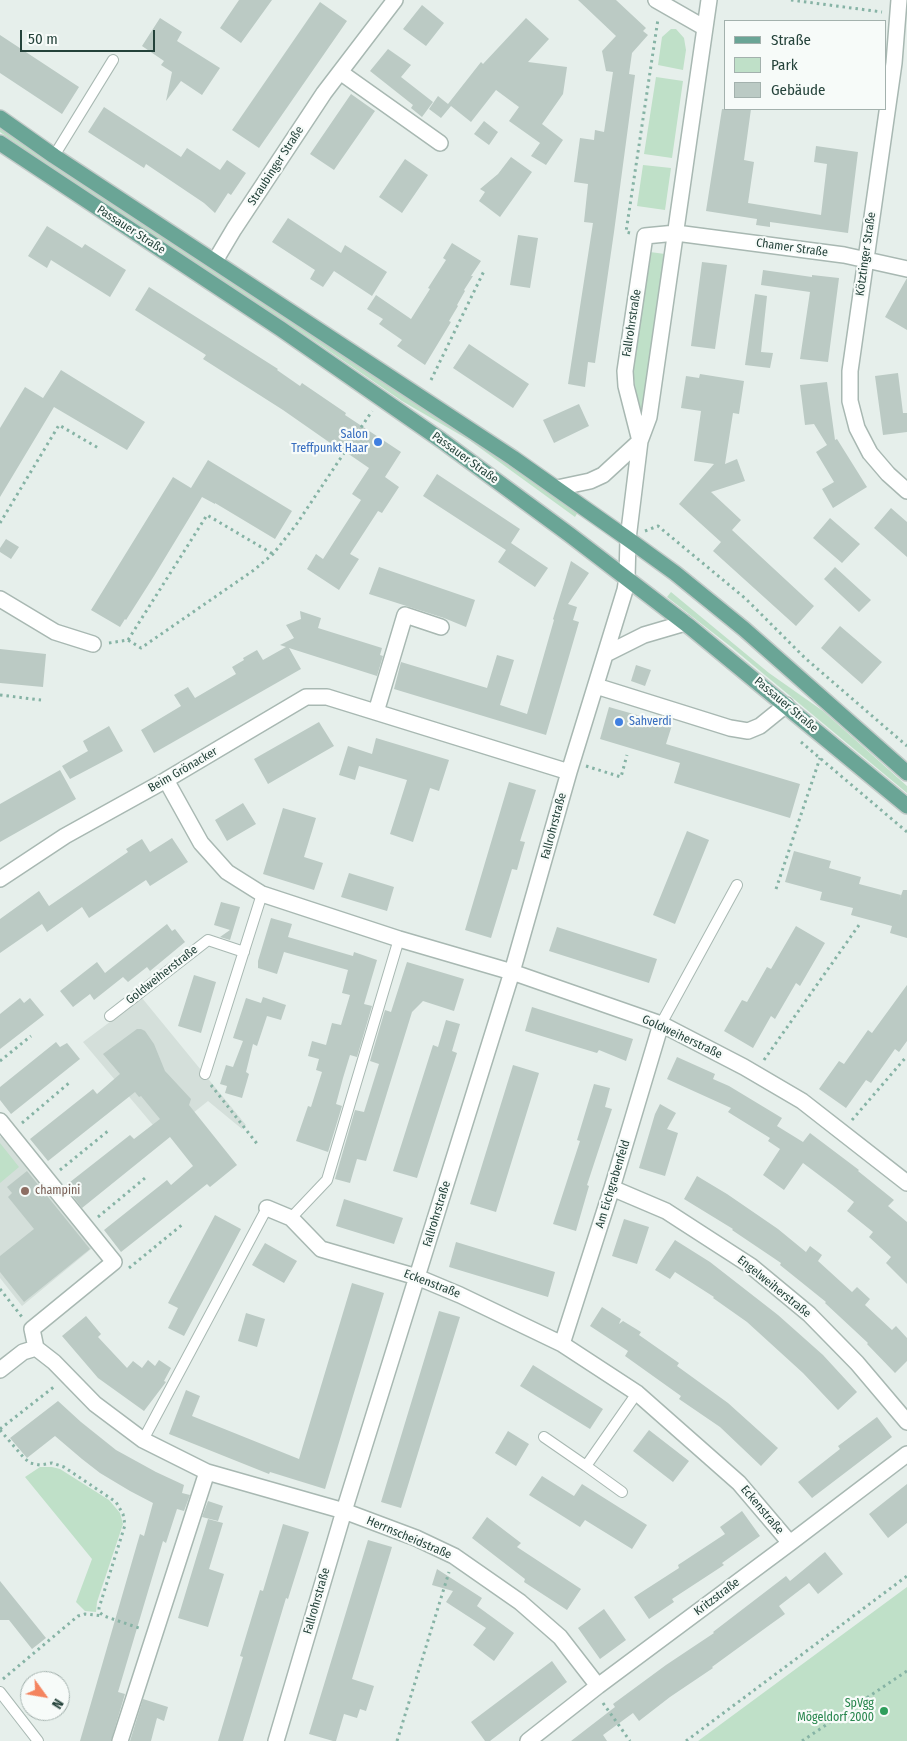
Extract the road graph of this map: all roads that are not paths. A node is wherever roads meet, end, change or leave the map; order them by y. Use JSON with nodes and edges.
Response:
{"nodes":[{"id":1,"x":395,"y":0,"type":"edge"},
{"id":2,"x":709,"y":0,"type":"edge"},
{"id":3,"x":658,"y":2,"type":"edge"},
{"id":4,"x":898,"y":7,"type":"edge"},
{"id":5,"x":705,"y":28,"type":"junction"},
{"id":6,"x":113,"y":60,"type":"dead end"},
{"id":7,"x":900,"y":64,"type":"edge"},
{"id":8,"x":340,"y":72,"type":"junction"},
{"id":9,"x":0,"y":118,"type":"edge"},
{"id":10,"x":0,"y":143,"type":"edge"},
{"id":11,"x":440,"y":143,"type":"dead end"},
{"id":12,"x":54,"y":156,"type":"junction"},
{"id":13,"x":676,"y":233,"type":"junction"},
{"id":14,"x":866,"y":259,"type":"junction"},
{"id":15,"x":215,"y":262,"type":"junction"},
{"id":16,"x":907,"y":269,"type":"edge"},
{"id":17,"x":640,"y":441,"type":"junction"},
{"id":18,"x":557,"y":488,"type":"junction"},
{"id":19,"x":907,"y":491,"type":"edge"},
{"id":20,"x":628,"y":539,"type":"junction"},
{"id":21,"x":627,"y":578,"type":"junction"},
{"id":22,"x":0,"y":600,"type":"edge"},
{"id":23,"x":685,"y":623,"type":"junction"},
{"id":24,"x":441,"y":627,"type":"dead end"},
{"id":25,"x":93,"y":644,"type":"road end"},
{"id":26,"x":606,"y":654,"type":"junction"},
{"id":27,"x":596,"y":686,"type":"junction"},
{"id":28,"x":786,"y":705,"type":"junction"},
{"id":29,"x":376,"y":712,"type":"junction"},
{"id":30,"x":570,"y":767,"type":"junction"},
{"id":31,"x":907,"y":773,"type":"edge"},
{"id":32,"x":166,"y":780,"type":"junction"},
{"id":33,"x":907,"y":806,"type":"edge"},
{"id":34,"x":0,"y":879,"type":"edge"},
{"id":35,"x":737,"y":885,"type":"dead end"},
{"id":36,"x":262,"y":894,"type":"junction"},
{"id":37,"x":399,"y":939,"type":"junction"},
{"id":38,"x":244,"y":952,"type":"junction"},
{"id":39,"x":512,"y":972,"type":"junction"},
{"id":40,"x":110,"y":1016,"type":"dead end"},
{"id":41,"x":661,"y":1024,"type":"junction"},
{"id":42,"x":205,"y":1074,"type":"road end"},
{"id":43,"x":5,"y":1127,"type":"edge"},
{"id":44,"x":907,"y":1183,"type":"edge"},
{"id":45,"x":612,"y":1188,"type":"junction"},
{"id":46,"x":267,"y":1208,"type":"joint"},
{"id":47,"x":291,"y":1218,"type":"junction"},
{"id":48,"x":417,"y":1277,"type":"junction"},
{"id":49,"x":562,"y":1344,"type":"junction"},
{"id":50,"x":36,"y":1348,"type":"junction"},
{"id":51,"x":0,"y":1370,"type":"edge"},
{"id":52,"x":637,"y":1393,"type":"junction"},
{"id":53,"x":907,"y":1422,"type":"edge"},
{"id":54,"x":544,"y":1437,"type":"dead end"},
{"id":55,"x":143,"y":1440,"type":"junction"},
{"id":56,"x":907,"y":1454,"type":"edge"},
{"id":57,"x":586,"y":1466,"type":"junction"},
{"id":58,"x":207,"y":1472,"type":"junction"},
{"id":59,"x":622,"y":1492,"type":"dead end"},
{"id":60,"x":344,"y":1511,"type":"junction"},
{"id":61,"x":790,"y":1543,"type":"junction"},
{"id":62,"x":598,"y":1686,"type":"junction"},
{"id":63,"x":0,"y":1692,"type":"edge"},
{"id":64,"x":278,"y":1740,"type":"edge"},
{"id":65,"x":38,"y":1741,"type":"edge"},
{"id":66,"x":120,"y":1741,"type":"edge"},
{"id":67,"x":528,"y":1741,"type":"edge"}],
"edges":[{"from":1,"to":8,"type":"street","name":"Straubinger Straße"},
{"from":2,"to":5,"type":"street","name":"Fallrohrstraße"},
{"from":3,"to":5,"type":"street"},
{"from":4,"to":7,"type":"street","name":"Kötztinger Straße"},
{"from":5,"to":13,"type":"street","name":"Fallrohrstraße"},
{"from":6,"to":12,"type":"lane"},
{"from":7,"to":14,"type":"street","name":"Kötztinger Straße"},
{"from":8,"to":11,"type":"street"},
{"from":8,"to":15,"type":"street","name":"Straubinger Straße"},
{"from":9,"to":12,"type":"main road","name":"Passauer Straße"},
{"from":10,"to":21,"type":"main road","name":"Passauer Straße"},
{"from":12,"to":15,"type":"main road","name":"Passauer Straße"},
{"from":13,"to":14,"type":"street","name":"Chamer Straße"},
{"from":13,"to":17,"type":"street","name":"Fallrohrstraße"},
{"from":13,"to":17,"type":"street","name":"Fallrohrstraße"},
{"from":14,"to":16,"type":"street","name":"Chamer Straße"},
{"from":14,"to":19,"type":"street","name":"Kötztinger Straße"},
{"from":15,"to":18,"type":"main road","name":"Passauer Straße"},
{"from":17,"to":18,"type":"street","name":"Fallrohrstraße"},
{"from":17,"to":20,"type":"street","name":"Fallrohrstraße"},
{"from":18,"to":20,"type":"main road","name":"Passauer Straße"},
{"from":20,"to":21,"type":"street","name":"Fallrohrstraße"},
{"from":20,"to":31,"type":"main road","name":"Passauer Straße"},
{"from":21,"to":23,"type":"main road","name":"Passauer Straße"},
{"from":21,"to":26,"type":"street","name":"Fallrohrstraße"},
{"from":22,"to":25,"type":"street"},
{"from":23,"to":26,"type":"street"},
{"from":23,"to":28,"type":"main road","name":"Passauer Straße"},
{"from":24,"to":29,"type":"street"},
{"from":26,"to":27,"type":"street","name":"Fallrohrstraße"},
{"from":27,"to":28,"type":"street"},
{"from":27,"to":30,"type":"street","name":"Fallrohrstraße"},
{"from":28,"to":33,"type":"main road","name":"Passauer Straße"},
{"from":29,"to":30,"type":"street","name":"Beim Grönacker"},
{"from":29,"to":32,"type":"street","name":"Beim Grönacker"},
{"from":30,"to":39,"type":"street","name":"Fallrohrstraße"},
{"from":32,"to":34,"type":"street","name":"Beim Grönacker"},
{"from":32,"to":36,"type":"street","name":"Goldweiherstraße"},
{"from":35,"to":41,"type":"lane"},
{"from":36,"to":37,"type":"street","name":"Goldweiherstraße"},
{"from":36,"to":38,"type":"lane"},
{"from":37,"to":39,"type":"street","name":"Goldweiherstraße"},
{"from":37,"to":47,"type":"lane"},
{"from":38,"to":40,"type":"lane","name":"Goldweiherstraße"},
{"from":38,"to":42,"type":"lane"},
{"from":39,"to":41,"type":"street","name":"Goldweiherstraße"},
{"from":39,"to":48,"type":"street","name":"Fallrohrstraße"},
{"from":41,"to":44,"type":"street","name":"Goldweiherstraße"},
{"from":41,"to":45,"type":"street","name":"Am Eichgrabenfeld"},
{"from":43,"to":50,"type":"street"},
{"from":45,"to":49,"type":"street","name":"Am Eichgrabenfeld"},
{"from":45,"to":53,"type":"street","name":"Engelweiherstraße"},
{"from":46,"to":47,"type":"street","name":"Eckenstraße"},
{"from":46,"to":55,"type":"lane","name":"Eckenstraße"},
{"from":47,"to":48,"type":"street","name":"Eckenstraße"},
{"from":48,"to":49,"type":"street","name":"Eckenstraße"},
{"from":48,"to":60,"type":"street","name":"Fallrohrstraße"},
{"from":49,"to":52,"type":"street","name":"Eckenstraße"},
{"from":50,"to":51,"type":"street"},
{"from":50,"to":55,"type":"street","name":"Herrnscheidstraße"},
{"from":52,"to":57,"type":"lane"},
{"from":52,"to":61,"type":"street","name":"Eckenstraße"},
{"from":54,"to":57,"type":"lane"},
{"from":55,"to":58,"type":"street","name":"Herrnscheidstraße"},
{"from":56,"to":61,"type":"street","name":"Kritzstraße"},
{"from":57,"to":59,"type":"lane"},
{"from":58,"to":60,"type":"street","name":"Herrnscheidstraße"},
{"from":58,"to":66,"type":"street"},
{"from":60,"to":62,"type":"street","name":"Herrnscheidstraße"},
{"from":60,"to":64,"type":"street","name":"Fallrohrstraße"},
{"from":61,"to":62,"type":"street","name":"Kritzstraße"},
{"from":62,"to":67,"type":"street","name":"Kritzstraße"},
{"from":63,"to":65,"type":"lane"}]}
